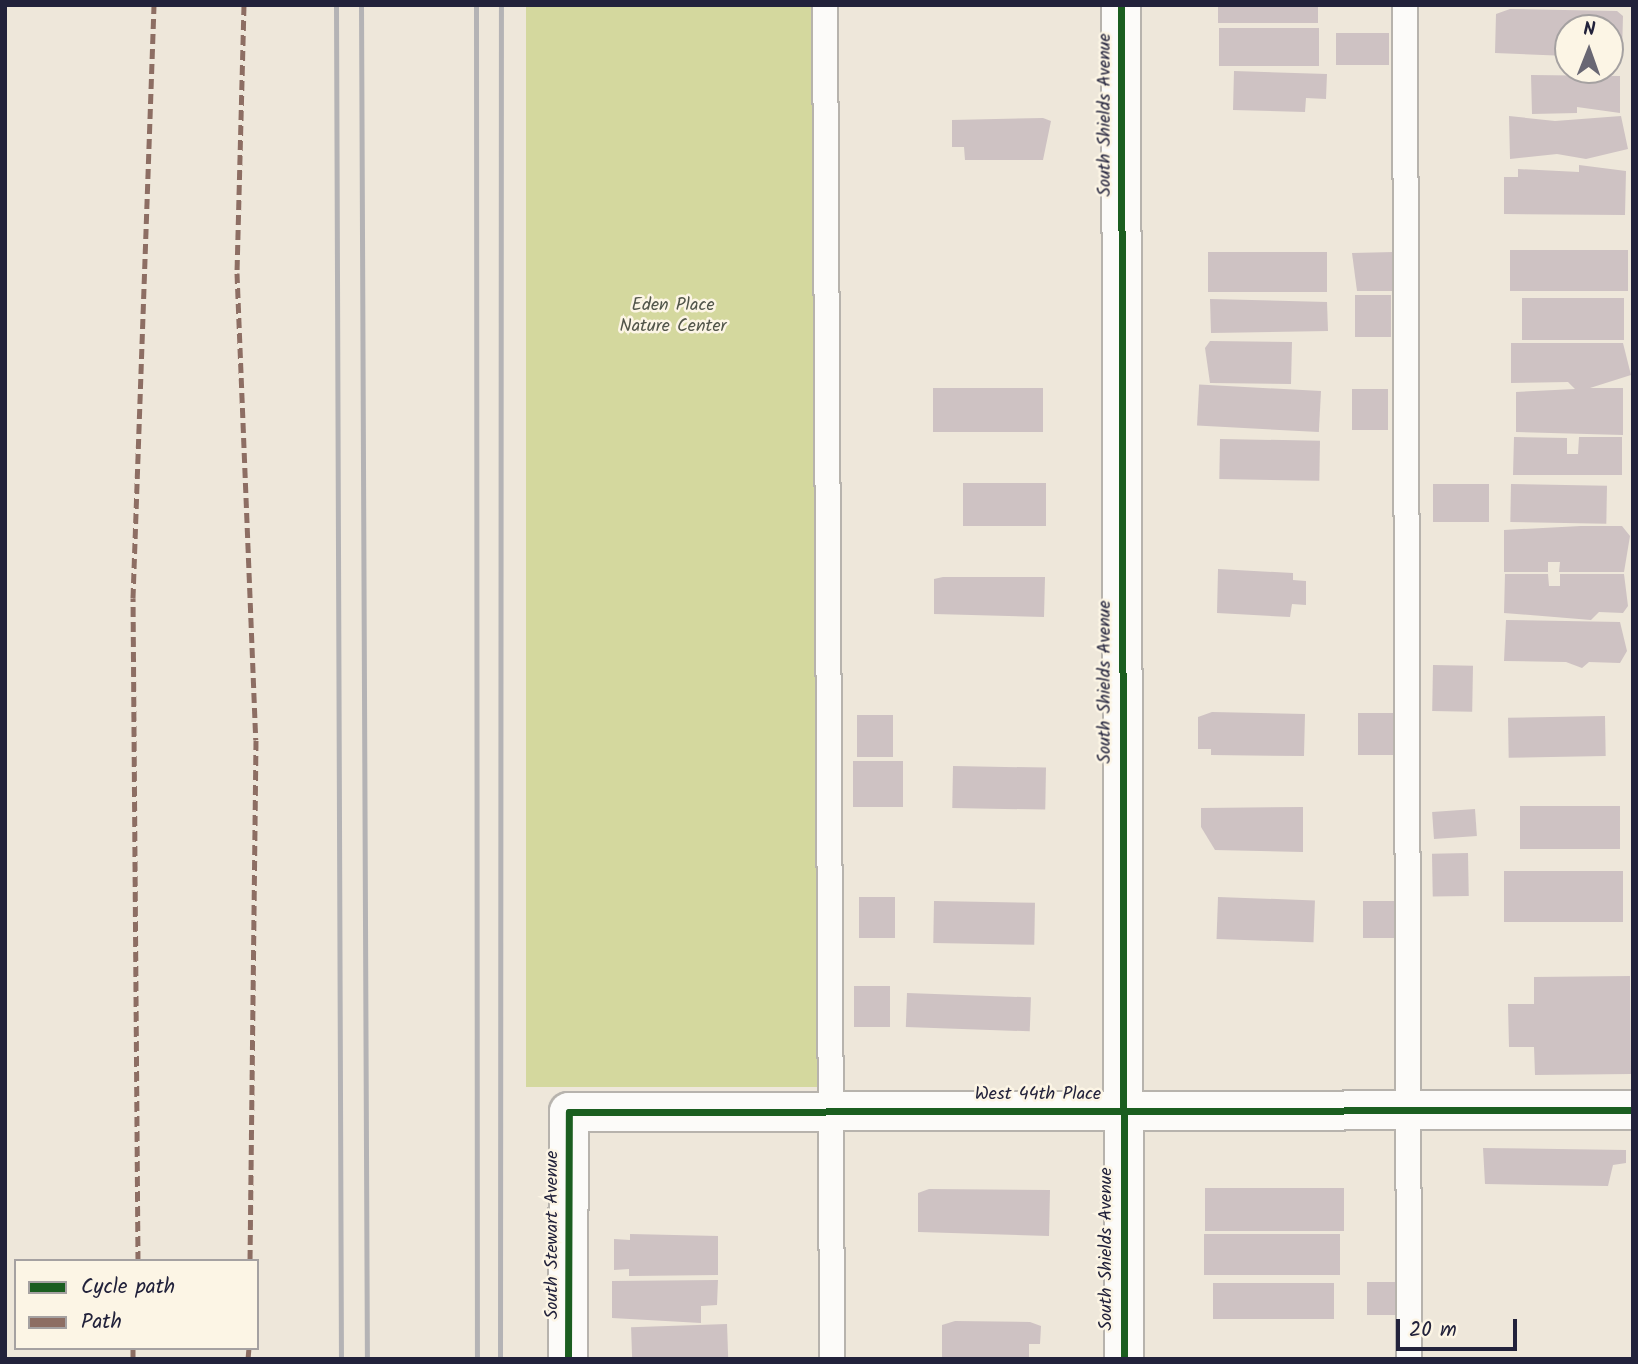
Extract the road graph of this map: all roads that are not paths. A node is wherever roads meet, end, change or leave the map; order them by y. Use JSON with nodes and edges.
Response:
{"nodes":[{"id":1,"x":825,"y":5,"type":"edge"},
{"id":2,"x":1121,"y":5,"type":"edge"},
{"id":3,"x":1405,"y":5,"type":"edge"},
{"id":4,"x":1409,"y":1110,"type":"junction"},
{"id":5,"x":1633,"y":1110,"type":"edge"},
{"id":6,"x":831,"y":1111,"type":"junction"},
{"id":7,"x":1122,"y":1111,"type":"junction"},
{"id":8,"x":569,"y":1112,"type":"joint"},
{"id":9,"x":568,"y":1359,"type":"edge"},
{"id":10,"x":832,"y":1359,"type":"edge"},
{"id":11,"x":1124,"y":1359,"type":"edge"},
{"id":12,"x":1409,"y":1359,"type":"edge"}],
"edges":[{"from":1,"to":6,"type":"lane"},
{"from":2,"to":7,"type":"street","name":"South Shields Avenue"},
{"from":3,"to":4,"type":"lane"},
{"from":4,"to":5,"type":"street","name":"West 44th Place"},
{"from":4,"to":7,"type":"street","name":"West 44th Place"},
{"from":4,"to":12,"type":"lane"},
{"from":6,"to":7,"type":"street","name":"West 44th Place"},
{"from":6,"to":8,"type":"street","name":"West 44th Place"},
{"from":6,"to":10,"type":"lane"},
{"from":7,"to":11,"type":"street","name":"South Shields Avenue"},
{"from":8,"to":9,"type":"street","name":"South Stewart Avenue"}]}
